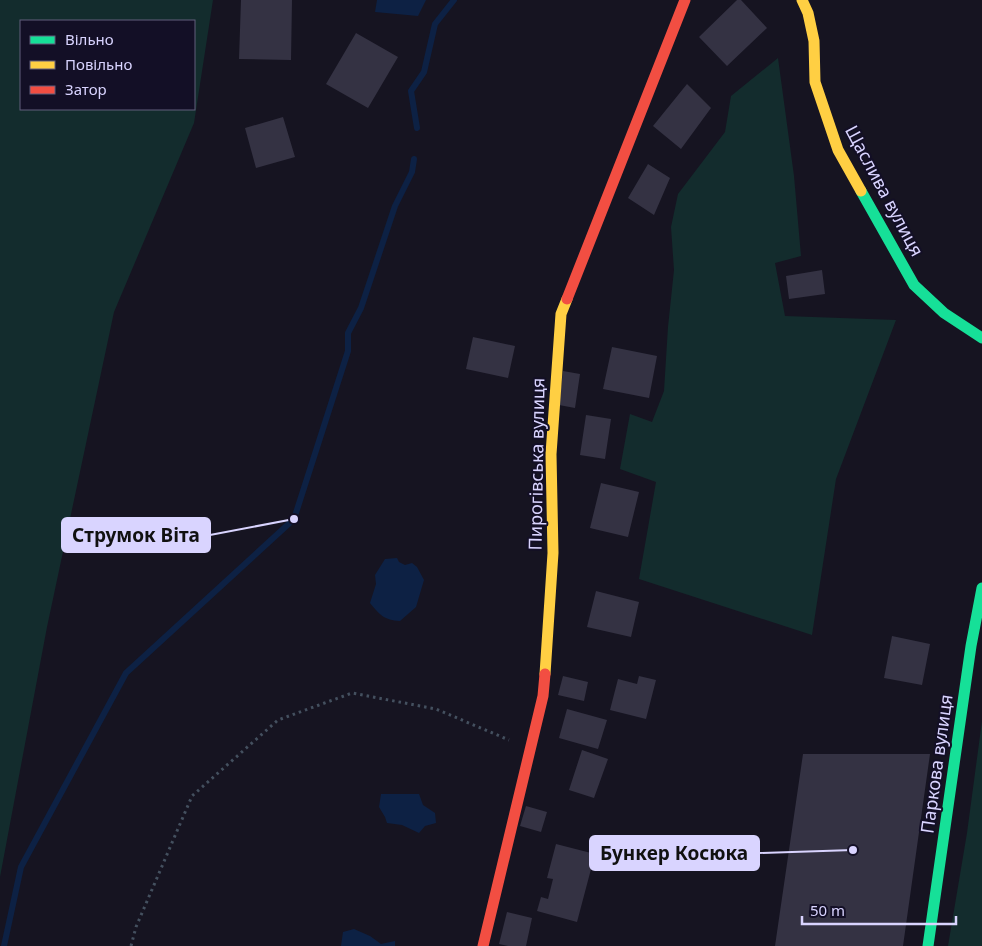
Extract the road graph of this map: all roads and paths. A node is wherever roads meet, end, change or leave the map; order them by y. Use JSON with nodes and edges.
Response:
{"nodes":[{"id":1,"x":686,"y":0,"type":"edge"},
{"id":2,"x":802,"y":0,"type":"edge"},
{"id":3,"x":982,"y":338,"type":"edge"},
{"id":4,"x":982,"y":588,"type":"edge"},
{"id":5,"x":530,"y":748,"type":"junction"},
{"id":6,"x":131,"y":946,"type":"edge"},
{"id":7,"x":483,"y":946,"type":"edge"},
{"id":8,"x":928,"y":946,"type":"edge"}],
"edges":[{"from":1,"to":5,"type":"street","name":"Пирогівська вулиця"},
{"from":2,"to":3,"type":"street","name":"Щаслива вулиця"},
{"from":4,"to":8,"type":"street","name":"Паркова вулиця"},
{"from":5,"to":6,"type":"path"},
{"from":5,"to":7,"type":"street","name":"Пирогівська вулиця"}]}
